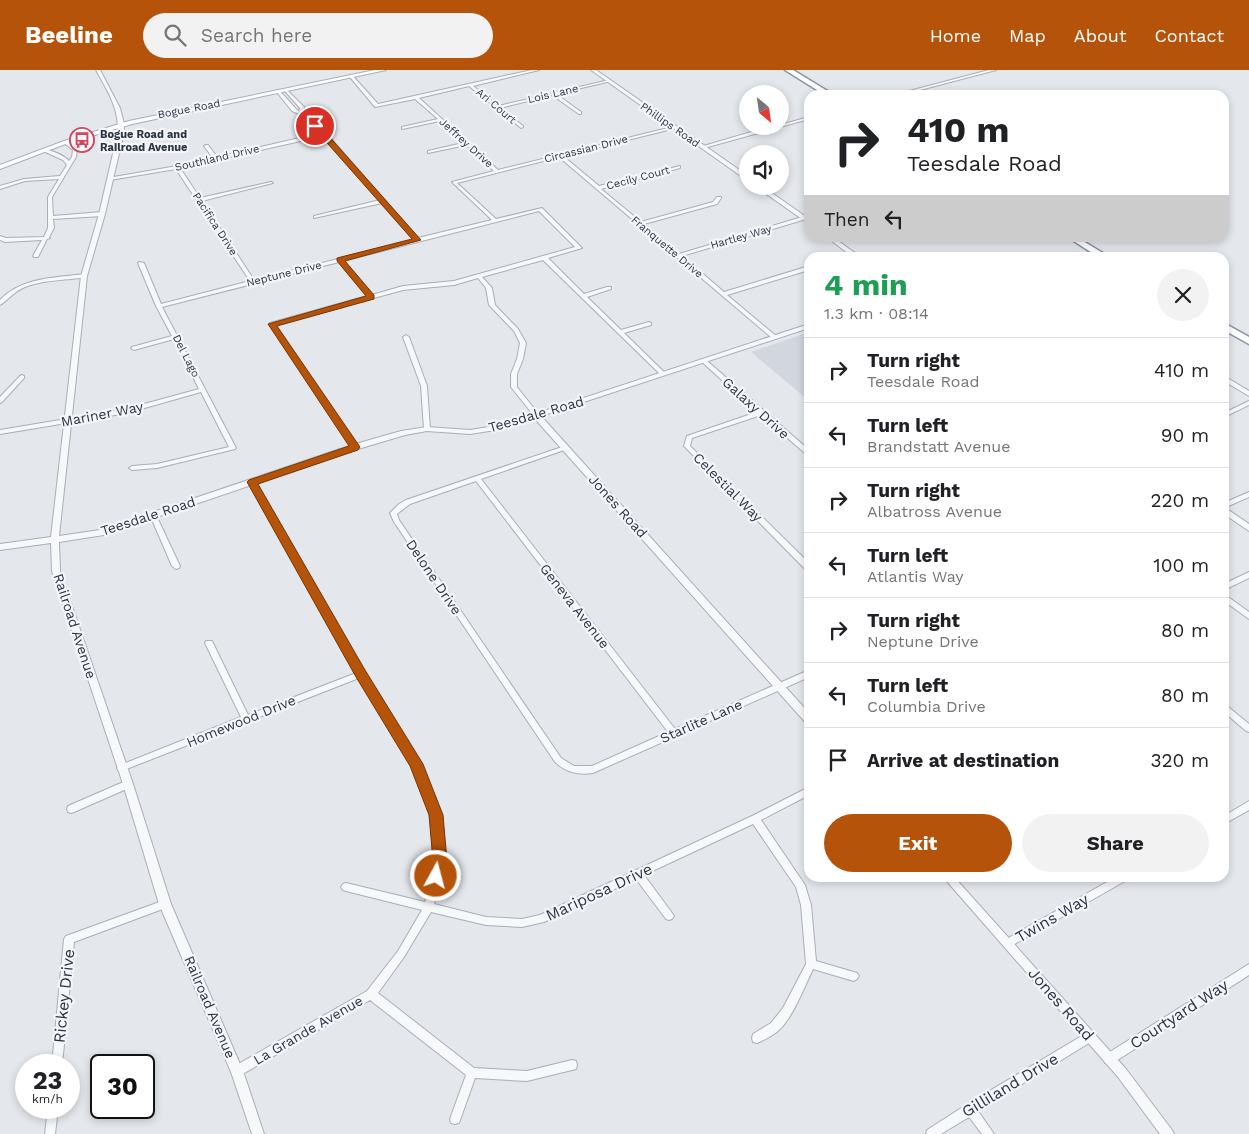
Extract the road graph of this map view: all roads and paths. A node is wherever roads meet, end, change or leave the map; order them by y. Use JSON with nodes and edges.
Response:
{"nodes":[{"id":1,"x":98,"y":70,"type":"edge"},
{"id":2,"x":383,"y":70,"type":"edge"},
{"id":3,"x":537,"y":70,"type":"edge"},
{"id":4,"x":594,"y":70,"type":"edge"},
{"id":5,"x":788,"y":70,"type":"edge"},
{"id":6,"x":994,"y":70,"type":"edge"},
{"id":7,"x":351,"y":76,"type":"junction"},
{"id":8,"x":609,"y":81,"type":"junction"},
{"id":9,"x":470,"y":85,"type":"junction"},
{"id":10,"x":286,"y":90,"type":"junction"},
{"id":11,"x":822,"y":90,"type":"edge"},
{"id":12,"x":916,"y":90,"type":"edge"},
{"id":13,"x":278,"y":91,"type":"junction"},
{"id":14,"x":554,"y":94,"type":"junction"},
{"id":15,"x":416,"y":97,"type":"junction"},
{"id":16,"x":497,"y":107,"type":"junction"},
{"id":17,"x":301,"y":113,"type":"junction"},
{"id":18,"x":579,"y":114,"type":"dead end"},
{"id":19,"x":804,"y":119,"type":"edge"},
{"id":20,"x":440,"y":120,"type":"junction"},
{"id":21,"x":789,"y":123,"type":"edge"},
{"id":22,"x":122,"y":124,"type":"junction"},
{"id":23,"x":521,"y":127,"type":"dead end"},
{"id":24,"x":674,"y":127,"type":"junction"},
{"id":25,"x":404,"y":128,"type":"dead end"},
{"id":26,"x":324,"y":134,"type":"junction"},
{"id":27,"x":746,"y":135,"type":"edge"},
{"id":28,"x":66,"y":142,"type":"junction"},
{"id":29,"x":466,"y":143,"type":"junction"},
{"id":30,"x":206,"y":146,"type":"dead end"},
{"id":31,"x":702,"y":147,"type":"junction"},
{"id":32,"x":43,"y":150,"type":"junction"},
{"id":33,"x":430,"y":152,"type":"dead end"},
{"id":34,"x":560,"y":156,"type":"junction"},
{"id":35,"x":216,"y":158,"type":"junction"},
{"id":36,"x":69,"y":164,"type":"junction"},
{"id":37,"x":0,"y":167,"type":"edge"},
{"id":38,"x":177,"y":167,"type":"junction"},
{"id":39,"x":678,"y":167,"type":"dead end"},
{"id":40,"x":498,"y":172,"type":"junction"},
{"id":41,"x":739,"y":173,"type":"edge"},
{"id":42,"x":60,"y":177,"type":"junction"},
{"id":43,"x":110,"y":179,"type":"junction"},
{"id":44,"x":271,"y":183,"type":"dead end"},
{"id":45,"x":0,"y":188,"type":"edge"},
{"id":46,"x":598,"y":188,"type":"junction"},
{"id":47,"x":771,"y":195,"type":"edge"},
{"id":48,"x":719,"y":198,"type":"dead end"},
{"id":49,"x":200,"y":200,"type":"junction"},
{"id":50,"x":384,"y":201,"type":"junction"},
{"id":51,"x":102,"y":214,"type":"junction"},
{"id":52,"x":316,"y":217,"type":"dead end"},
{"id":53,"x":50,"y":218,"type":"junction"},
{"id":54,"x":804,"y":219,"type":"edge"},
{"id":55,"x":495,"y":220,"type":"junction"},
{"id":56,"x":804,"y":221,"type":"edge"},
{"id":57,"x":640,"y":224,"type":"junction"},
{"id":58,"x":0,"y":238,"type":"edge"},
{"id":59,"x":47,"y":238,"type":"junction"},
{"id":60,"x":417,"y":240,"type":"junction"},
{"id":61,"x":837,"y":242,"type":"edge"},
{"id":62,"x":1080,"y":242,"type":"edge"},
{"id":63,"x":851,"y":252,"type":"edge"},
{"id":64,"x":1097,"y":252,"type":"edge"},
{"id":65,"x":36,"y":256,"type":"dead end"},
{"id":66,"x":677,"y":256,"type":"junction"},
{"id":67,"x":544,"y":258,"type":"junction"},
{"id":68,"x":340,"y":260,"type":"junction"},
{"id":69,"x":141,"y":263,"type":"dead end"},
{"id":70,"x":804,"y":270,"type":"edge"},
{"id":71,"x":84,"y":276,"type":"junction"},
{"id":72,"x":479,"y":276,"type":"junction"},
{"id":73,"x":253,"y":282,"type":"junction"},
{"id":74,"x":609,"y":288,"type":"dead end"},
{"id":75,"x":723,"y":294,"type":"junction"},
{"id":76,"x":583,"y":296,"type":"junction"},
{"id":77,"x":371,"y":297,"type":"junction"},
{"id":78,"x":0,"y":303,"type":"edge"},
{"id":79,"x":160,"y":306,"type":"junction"},
{"id":80,"x":649,"y":324,"type":"dead end"},
{"id":81,"x":804,"y":328,"type":"edge"},
{"id":82,"x":1229,"y":329,"type":"edge"},
{"id":83,"x":620,"y":332,"type":"junction"},
{"id":84,"x":176,"y":337,"type":"junction"},
{"id":85,"x":406,"y":337,"type":"dead end"},
{"id":86,"x":774,"y":338,"type":"junction"},
{"id":87,"x":1249,"y":340,"type":"edge"},
{"id":88,"x":134,"y":348,"type":"dead end"},
{"id":89,"x":704,"y":361,"type":"junction"},
{"id":90,"x":663,"y":374,"type":"junction"},
{"id":91,"x":22,"y":377,"type":"dead end"},
{"id":92,"x":1229,"y":381,"type":"edge"},
{"id":93,"x":203,"y":390,"type":"junction"},
{"id":94,"x":1249,"y":394,"type":"edge"},
{"id":95,"x":0,"y":401,"type":"edge"},
{"id":96,"x":1249,"y":403,"type":"edge"},
{"id":97,"x":762,"y":412,"type":"junction"},
{"id":98,"x":1229,"y":413,"type":"edge"},
{"id":99,"x":537,"y":416,"type":"junction"},
{"id":100,"x":68,"y":421,"type":"junction"},
{"id":101,"x":427,"y":429,"type":"junction"},
{"id":102,"x":0,"y":432,"type":"edge"},
{"id":103,"x":355,"y":447,"type":"junction"},
{"id":104,"x":565,"y":448,"type":"junction"},
{"id":105,"x":804,"y":450,"type":"edge"},
{"id":106,"x":132,"y":468,"type":"dead end"},
{"id":107,"x":477,"y":478,"type":"junction"},
{"id":108,"x":252,"y":482,"type":"junction"},
{"id":109,"x":1249,"y":494,"type":"edge"},
{"id":110,"x":1229,"y":504,"type":"edge"},
{"id":111,"x":1229,"y":514,"type":"edge"},
{"id":112,"x":153,"y":515,"type":"junction"},
{"id":113,"x":1249,"y":528,"type":"edge"},
{"id":114,"x":55,"y":538,"type":"junction"},
{"id":115,"x":0,"y":547,"type":"edge"},
{"id":116,"x":804,"y":563,"type":"edge"},
{"id":117,"x":176,"y":566,"type":"dead end"},
{"id":118,"x":1249,"y":575,"type":"edge"},
{"id":119,"x":1229,"y":585,"type":"edge"},
{"id":120,"x":1229,"y":601,"type":"edge"},
{"id":121,"x":1249,"y":616,"type":"edge"},
{"id":122,"x":209,"y":643,"type":"dead end"},
{"id":123,"x":361,"y":674,"type":"junction"},
{"id":124,"x":804,"y":675,"type":"edge"},
{"id":125,"x":780,"y":686,"type":"junction"},
{"id":126,"x":1229,"y":712,"type":"edge"},
{"id":127,"x":804,"y":714,"type":"edge"},
{"id":128,"x":246,"y":719,"type":"junction"},
{"id":129,"x":1249,"y":729,"type":"edge"},
{"id":130,"x":673,"y":733,"type":"junction"},
{"id":131,"x":121,"y":768,"type":"junction"},
{"id":132,"x":593,"y":769,"type":"joint"},
{"id":133,"x":128,"y":784,"type":"junction"},
{"id":134,"x":804,"y":794,"type":"edge"},
{"id":135,"x":1249,"y":805,"type":"edge"},
{"id":136,"x":71,"y":809,"type":"dead end"},
{"id":137,"x":1229,"y":817,"type":"edge"},
{"id":138,"x":755,"y":819,"type":"junction"},
{"id":139,"x":638,"y":874,"type":"junction"},
{"id":140,"x":953,"y":882,"type":"edge"},
{"id":141,"x":1115,"y":882,"type":"edge"},
{"id":142,"x":346,"y":886,"type":"dead end"},
{"id":143,"x":165,"y":904,"type":"junction"},
{"id":144,"x":428,"y":906,"type":"junction"},
{"id":145,"x":669,"y":916,"type":"dead end"},
{"id":146,"x":1008,"y":943,"type":"junction"},
{"id":147,"x":812,"y":964,"type":"junction"},
{"id":148,"x":1249,"y":969,"type":"edge"},
{"id":149,"x":854,"y":976,"type":"dead end"},
{"id":150,"x":371,"y":994,"type":"junction"},
{"id":151,"x":1090,"y":1036,"type":"junction"},
{"id":152,"x":757,"y":1038,"type":"dead end"},
{"id":153,"x":58,"y":1054,"type":"edge"},
{"id":154,"x":1109,"y":1059,"type":"junction"},
{"id":155,"x":572,"y":1065,"type":"dead end"},
{"id":156,"x":237,"y":1071,"type":"junction"},
{"id":157,"x":472,"y":1073,"type":"junction"},
{"id":158,"x":970,"y":1109,"type":"junction"},
{"id":159,"x":52,"y":1119,"type":"edge"},
{"id":160,"x":456,"y":1120,"type":"dead end"},
{"id":161,"x":50,"y":1134,"type":"edge"},
{"id":162,"x":258,"y":1134,"type":"edge"},
{"id":163,"x":931,"y":1134,"type":"edge"},
{"id":164,"x":989,"y":1134,"type":"edge"},
{"id":165,"x":1168,"y":1134,"type":"edge"}],
"edges":[{"from":1,"to":22,"type":"street","name":"Railroad Avenue"},
{"from":2,"to":7,"type":"main road","name":"Bogue Road"},
{"from":3,"to":9,"type":"street"},
{"from":4,"to":8,"type":"street","name":"Phillips Road"},
{"from":5,"to":11,"type":"highway"},
{"from":6,"to":12,"type":"street"},
{"from":7,"to":10,"type":"main road","name":"Bogue Road"},
{"from":7,"to":15,"type":"street"},
{"from":8,"to":14,"type":"street","name":"Lois Lane"},
{"from":8,"to":24,"type":"street","name":"Phillips Road"},
{"from":9,"to":15,"type":"street"},
{"from":9,"to":16,"type":"street","name":"Ari Court"},
{"from":10,"to":13,"type":"main road","name":"Bogue Road"},
{"from":10,"to":17,"type":"street"},
{"from":13,"to":17,"type":"street"},
{"from":13,"to":22,"type":"main road","name":"Bogue Road"},
{"from":14,"to":16,"type":"street","name":"Lois Lane"},
{"from":14,"to":18,"type":"street"},
{"from":15,"to":20,"type":"street","name":"Jeffrey Drive"},
{"from":16,"to":23,"type":"street","name":"Ari Court"},
{"from":17,"to":26,"type":"street"},
{"from":19,"to":21,"type":"street"},
{"from":20,"to":25,"type":"street"},
{"from":20,"to":29,"type":"street","name":"Jeffrey Drive"},
{"from":22,"to":28,"type":"main road","name":"Bogue Road"},
{"from":22,"to":43,"type":"street","name":"Railroad Avenue"},
{"from":24,"to":31,"type":"street","name":"Phillips Road"},
{"from":24,"to":34,"type":"street","name":"Circassian Drive"},
{"from":26,"to":35,"type":"street","name":"Southland Drive"},
{"from":26,"to":50,"type":"street"},
{"from":27,"to":31,"type":"street"},
{"from":28,"to":32,"type":"main road","name":"Bogue Road"},
{"from":28,"to":36,"type":"street"},
{"from":29,"to":33,"type":"street"},
{"from":29,"to":40,"type":"street","name":"Jeffrey Drive"},
{"from":30,"to":35,"type":"street"},
{"from":31,"to":41,"type":"street","name":"Phillips Road"},
{"from":32,"to":36,"type":"street"},
{"from":32,"to":37,"type":"main road","name":"Bogue Road"},
{"from":34,"to":40,"type":"street","name":"Circassian Drive"},
{"from":34,"to":46,"type":"street","name":"Franquette Drive"},
{"from":35,"to":38,"type":"street","name":"Southland Drive"},
{"from":36,"to":42,"type":"street"},
{"from":38,"to":43,"type":"street","name":"Southland Drive"},
{"from":38,"to":49,"type":"street","name":"Pacifica Drive"},
{"from":39,"to":46,"type":"street","name":"Cecily Court"},
{"from":40,"to":55,"type":"street","name":"Jeffrey Drive"},
{"from":42,"to":45,"type":"street"},
{"from":42,"to":53,"type":"street"},
{"from":43,"to":51,"type":"street","name":"Railroad Avenue"},
{"from":44,"to":49,"type":"street"},
{"from":46,"to":57,"type":"street","name":"Franquette Drive"},
{"from":47,"to":54,"type":"street"},
{"from":48,"to":57,"type":"street"},
{"from":49,"to":73,"type":"street","name":"Pacifica Drive"},
{"from":50,"to":52,"type":"street"},
{"from":50,"to":60,"type":"street"},
{"from":51,"to":53,"type":"street"},
{"from":51,"to":71,"type":"street","name":"Railroad Avenue"},
{"from":53,"to":59,"type":"street"},
{"from":55,"to":60,"type":"street","name":"Neptune Drive"},
{"from":55,"to":67,"type":"street"},
{"from":56,"to":66,"type":"street","name":"Hartley Way"},
{"from":57,"to":66,"type":"street","name":"Franquette Drive"},
{"from":58,"to":59,"type":"street"},
{"from":59,"to":65,"type":"street"},
{"from":60,"to":68,"type":"street","name":"Neptune Drive"},
{"from":61,"to":63,"type":"street"},
{"from":62,"to":64,"type":"highway"},
{"from":66,"to":75,"type":"street","name":"Franquette Drive"},
{"from":67,"to":72,"type":"street"},
{"from":67,"to":76,"type":"street"},
{"from":68,"to":73,"type":"street","name":"Neptune Drive"},
{"from":68,"to":77,"type":"street"},
{"from":69,"to":79,"type":"street","name":"Del Lago"},
{"from":70,"to":75,"type":"street"},
{"from":71,"to":78,"type":"street"},
{"from":71,"to":100,"type":"street","name":"Railroad Avenue"},
{"from":72,"to":77,"type":"street"},
{"from":72,"to":99,"type":"street","name":"Jones Road"},
{"from":73,"to":79,"type":"street","name":"Neptune Drive"},
{"from":74,"to":76,"type":"street"},
{"from":75,"to":86,"type":"street","name":"Franquette Drive"},
{"from":76,"to":83,"type":"street"},
{"from":77,"to":103,"type":"street"},
{"from":79,"to":84,"type":"street","name":"Del Lago"},
{"from":80,"to":83,"type":"street"},
{"from":81,"to":86,"type":"street","name":"Teesdale Road"},
{"from":82,"to":87,"type":"highway"},
{"from":83,"to":90,"type":"street"},
{"from":84,"to":88,"type":"street"},
{"from":84,"to":93,"type":"street","name":"Del Lago"},
{"from":85,"to":101,"type":"street"},
{"from":86,"to":89,"type":"street","name":"Teesdale Road"},
{"from":89,"to":90,"type":"street","name":"Teesdale Road"},
{"from":89,"to":97,"type":"street","name":"Galaxy Drive"},
{"from":90,"to":99,"type":"street","name":"Teesdale Road"},
{"from":91,"to":95,"type":"street"},
{"from":92,"to":94,"type":"street"},
{"from":93,"to":100,"type":"street","name":"Mariner Way"},
{"from":93,"to":106,"type":"street","name":"Del Lago"},
{"from":96,"to":98,"type":"street"},
{"from":97,"to":105,"type":"street","name":"Galaxy Drive"},
{"from":97,"to":116,"type":"street","name":"Celestial Way"},
{"from":99,"to":101,"type":"street","name":"Teesdale Road"},
{"from":99,"to":104,"type":"street","name":"Jones Road"},
{"from":100,"to":102,"type":"street","name":"Mariner Way"},
{"from":100,"to":114,"type":"street","name":"Railroad Avenue"},
{"from":101,"to":103,"type":"street","name":"Teesdale Road"},
{"from":103,"to":108,"type":"street","name":"Teesdale Road"},
{"from":104,"to":107,"type":"street","name":"Delone Drive"},
{"from":104,"to":125,"type":"street","name":"Jones Road"},
{"from":107,"to":130,"type":"street","name":"Geneva Avenue"},
{"from":107,"to":132,"type":"street","name":"Delone Drive"},
{"from":108,"to":112,"type":"street","name":"Teesdale Road"},
{"from":108,"to":123,"type":"street","name":"La Grande Avenue"},
{"from":109,"to":110,"type":"street"},
{"from":111,"to":113,"type":"street"},
{"from":112,"to":114,"type":"street","name":"Teesdale Road"},
{"from":112,"to":117,"type":"street"},
{"from":114,"to":115,"type":"street","name":"Teesdale Road"},
{"from":114,"to":131,"type":"street","name":"Railroad Avenue"},
{"from":118,"to":119,"type":"street"},
{"from":120,"to":121,"type":"street"},
{"from":122,"to":128,"type":"street"},
{"from":123,"to":128,"type":"street","name":"Homewood Drive"},
{"from":123,"to":144,"type":"street","name":"La Grande Avenue"},
{"from":124,"to":125,"type":"street","name":"Starlite Lane"},
{"from":125,"to":127,"type":"street","name":"Jones Road"},
{"from":125,"to":130,"type":"street","name":"Starlite Lane"},
{"from":126,"to":129,"type":"street"},
{"from":128,"to":131,"type":"street","name":"Homewood Drive"},
{"from":130,"to":132,"type":"street","name":"Starlite Lane"},
{"from":131,"to":133,"type":"street","name":"Railroad Avenue"},
{"from":133,"to":136,"type":"street"},
{"from":133,"to":143,"type":"street","name":"Railroad Avenue"},
{"from":134,"to":138,"type":"street","name":"Mariposa Drive"},
{"from":135,"to":137,"type":"street"},
{"from":138,"to":139,"type":"street","name":"Mariposa Drive"},
{"from":138,"to":147,"type":"street"},
{"from":139,"to":144,"type":"street","name":"Mariposa Drive"},
{"from":139,"to":145,"type":"street"},
{"from":140,"to":146,"type":"street","name":"Jones Road"},
{"from":141,"to":146,"type":"street","name":"Twins Way"},
{"from":142,"to":144,"type":"street","name":"Mariposa Drive"},
{"from":143,"to":153,"type":"street","name":"Rickey Drive"},
{"from":143,"to":156,"type":"street","name":"Railroad Avenue"},
{"from":144,"to":150,"type":"street","name":"La Grande Avenue"},
{"from":146,"to":151,"type":"street","name":"Jones Road"},
{"from":147,"to":149,"type":"street"},
{"from":147,"to":152,"type":"street"},
{"from":148,"to":154,"type":"street","name":"Courtyard Way"},
{"from":150,"to":156,"type":"street","name":"La Grande Avenue"},
{"from":150,"to":157,"type":"street"},
{"from":151,"to":154,"type":"street","name":"Jones Road"},
{"from":151,"to":158,"type":"street","name":"Gilliland Drive"},
{"from":154,"to":165,"type":"street","name":"Jones Road"},
{"from":155,"to":157,"type":"street"},
{"from":156,"to":162,"type":"street","name":"Railroad Avenue"},
{"from":157,"to":160,"type":"street"},
{"from":158,"to":163,"type":"street","name":"Gilliland Drive"},
{"from":158,"to":164,"type":"street"},
{"from":159,"to":161,"type":"street"}]}
